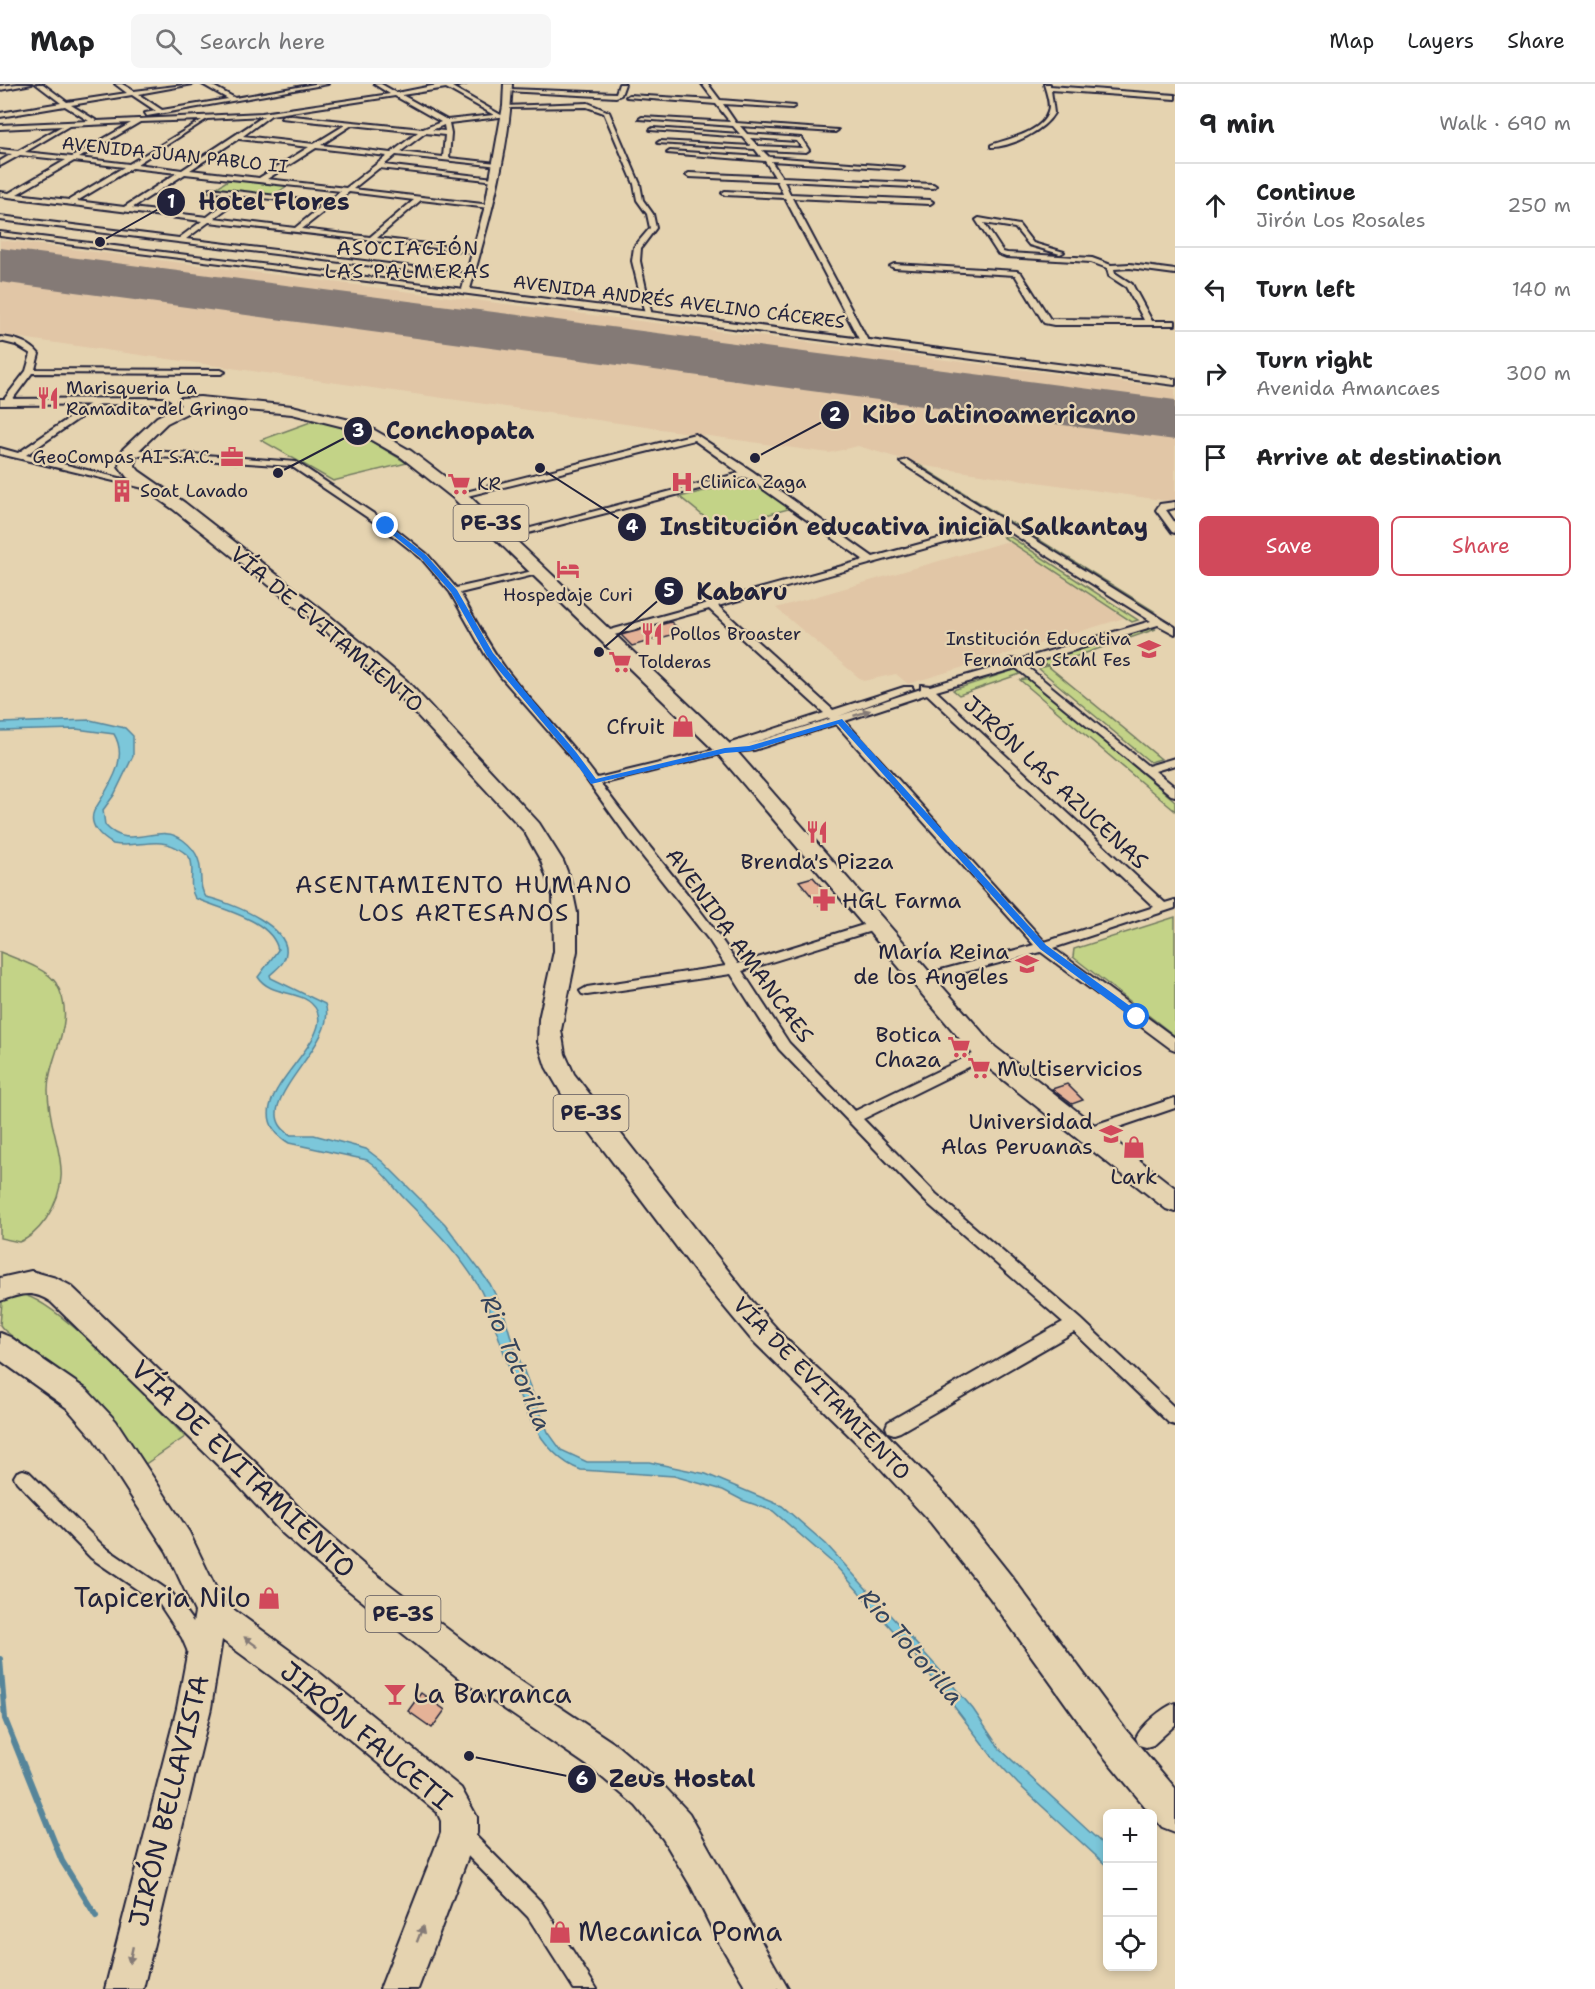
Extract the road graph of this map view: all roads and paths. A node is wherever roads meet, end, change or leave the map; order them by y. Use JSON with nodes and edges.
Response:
{"nodes":[{"id":1,"x":29,"y":84,"type":"edge"},
{"id":2,"x":39,"y":84,"type":"edge"},
{"id":3,"x":118,"y":84,"type":"edge"},
{"id":4,"x":190,"y":84,"type":"edge"},
{"id":5,"x":205,"y":84,"type":"edge"},
{"id":6,"x":293,"y":84,"type":"edge"},
{"id":7,"x":325,"y":84,"type":"edge"},
{"id":8,"x":390,"y":84,"type":"edge"},
{"id":9,"x":462,"y":84,"type":"edge"},
{"id":10,"x":622,"y":84,"type":"edge"},
{"id":11,"x":705,"y":84,"type":"edge"},
{"id":12,"x":379,"y":85,"type":"edge"},
{"id":13,"x":444,"y":85,"type":"edge"},
{"id":14,"x":1047,"y":86,"type":"edge"},
{"id":15,"x":508,"y":87,"type":"edge"},
{"id":16,"x":0,"y":88,"type":"edge"},
{"id":17,"x":300,"y":88,"type":"junction"},
{"id":18,"x":308,"y":92,"type":"dead end"},
{"id":19,"x":131,"y":93,"type":"junction"},
{"id":20,"x":397,"y":95,"type":"junction"},
{"id":21,"x":316,"y":97,"type":"dead end"},
{"id":22,"x":1175,"y":97,"type":"edge"},
{"id":23,"x":629,"y":98,"type":"dead end"},
{"id":24,"x":233,"y":99,"type":"junction"},
{"id":25,"x":718,"y":102,"type":"junction"},
{"id":26,"x":64,"y":104,"type":"junction"},
{"id":27,"x":332,"y":106,"type":"junction"},
{"id":28,"x":792,"y":106,"type":"dead end"},
{"id":29,"x":160,"y":111,"type":"junction"},
{"id":30,"x":504,"y":113,"type":"junction"},
{"id":31,"x":0,"y":115,"type":"edge"},
{"id":32,"x":266,"y":115,"type":"junction"},
{"id":33,"x":207,"y":119,"type":"junction"},
{"id":34,"x":642,"y":119,"type":"dead end"},
{"id":35,"x":138,"y":121,"type":"junction"},
{"id":36,"x":95,"y":122,"type":"junction"},
{"id":37,"x":446,"y":122,"type":"junction"},
{"id":38,"x":70,"y":124,"type":"junction"},
{"id":39,"x":350,"y":124,"type":"junction"},
{"id":40,"x":735,"y":125,"type":"junction"},
{"id":41,"x":2,"y":129,"type":"edge"},
{"id":42,"x":653,"y":130,"type":"dead end"},
{"id":43,"x":835,"y":130,"type":"dead end"},
{"id":44,"x":423,"y":131,"type":"junction"},
{"id":45,"x":448,"y":134,"type":"junction"},
{"id":46,"x":745,"y":136,"type":"junction"},
{"id":47,"x":239,"y":137,"type":"junction"},
{"id":48,"x":660,"y":142,"type":"dead end"},
{"id":49,"x":318,"y":146,"type":"junction"},
{"id":50,"x":993,"y":146,"type":"dead end"},
{"id":51,"x":758,"y":147,"type":"junction"},
{"id":52,"x":0,"y":151,"type":"edge"},
{"id":53,"x":18,"y":153,"type":"junction"},
{"id":54,"x":670,"y":153,"type":"dead end"},
{"id":55,"x":393,"y":154,"type":"junction"},
{"id":56,"x":70,"y":159,"type":"junction"},
{"id":57,"x":446,"y":159,"type":"junction"},
{"id":58,"x":767,"y":159,"type":"junction"},
{"id":59,"x":0,"y":164,"type":"edge"},
{"id":60,"x":129,"y":165,"type":"junction"},
{"id":61,"x":497,"y":165,"type":"junction"},
{"id":62,"x":377,"y":166,"type":"junction"},
{"id":63,"x":901,"y":167,"type":"dead end"},
{"id":64,"x":184,"y":171,"type":"junction"},
{"id":65,"x":689,"y":175,"type":"dead end"},
{"id":66,"x":229,"y":177,"type":"junction"},
{"id":67,"x":779,"y":178,"type":"junction"},
{"id":68,"x":261,"y":180,"type":"junction"},
{"id":69,"x":494,"y":180,"type":"junction"},
{"id":70,"x":910,"y":185,"type":"junction"},
{"id":71,"x":933,"y":186,"type":"dead end"},
{"id":72,"x":347,"y":189,"type":"junction"},
{"id":73,"x":726,"y":193,"type":"dead end"},
{"id":74,"x":0,"y":194,"type":"edge"},
{"id":75,"x":242,"y":194,"type":"junction"},
{"id":76,"x":12,"y":195,"type":"junction"},
{"id":77,"x":788,"y":196,"type":"junction"},
{"id":78,"x":420,"y":198,"type":"junction"},
{"id":79,"x":908,"y":201,"type":"junction"},
{"id":80,"x":71,"y":202,"type":"junction"},
{"id":81,"x":930,"y":202,"type":"dead end"},
{"id":82,"x":328,"y":204,"type":"junction"},
{"id":83,"x":489,"y":206,"type":"junction"},
{"id":84,"x":126,"y":209,"type":"junction"},
{"id":85,"x":0,"y":218,"type":"edge"},
{"id":86,"x":209,"y":220,"type":"junction"},
{"id":87,"x":296,"y":230,"type":"junction"},
{"id":88,"x":0,"y":234,"type":"edge"},
{"id":89,"x":373,"y":238,"type":"junction"},
{"id":90,"x":180,"y":240,"type":"junction"},
{"id":91,"x":477,"y":252,"type":"junction"},
{"id":92,"x":160,"y":254,"type":"junction"},
{"id":93,"x":1092,"y":260,"type":"junction"},
{"id":94,"x":894,"y":266,"type":"dead end"},
{"id":95,"x":1110,"y":267,"type":"junction"},
{"id":96,"x":1175,"y":272,"type":"edge"},
{"id":97,"x":470,"y":276,"type":"junction"},
{"id":98,"x":464,"y":291,"type":"junction"},
{"id":99,"x":650,"y":314,"type":"junction"},
{"id":100,"x":1145,"y":323,"type":"junction"},
{"id":101,"x":1175,"y":323,"type":"edge"},
{"id":102,"x":0,"y":339,"type":"edge"},
{"id":103,"x":864,"y":341,"type":"junction"},
{"id":104,"x":30,"y":371,"type":"junction"},
{"id":105,"x":221,"y":372,"type":"dead end"},
{"id":106,"x":1175,"y":382,"type":"edge"},
{"id":107,"x":4,"y":400,"type":"edge"},
{"id":108,"x":97,"y":403,"type":"junction"},
{"id":109,"x":162,"y":410,"type":"junction"},
{"id":110,"x":0,"y":452,"type":"edge"},
{"id":111,"x":128,"y":452,"type":"junction"},
{"id":112,"x":19,"y":456,"type":"junction"},
{"id":113,"x":904,"y":462,"type":"dead end"},
{"id":114,"x":748,"y":473,"type":"junction"},
{"id":115,"x":153,"y":489,"type":"junction"},
{"id":116,"x":459,"y":495,"type":"junction"},
{"id":117,"x":1167,"y":506,"type":"edge"},
{"id":118,"x":1175,"y":512,"type":"edge"},
{"id":119,"x":1003,"y":524,"type":"junction"},
{"id":120,"x":1175,"y":531,"type":"edge"},
{"id":121,"x":505,"y":536,"type":"junction"},
{"id":122,"x":871,"y":560,"type":"junction"},
{"id":123,"x":539,"y":571,"type":"junction"},
{"id":124,"x":454,"y":591,"type":"junction"},
{"id":125,"x":709,"y":604,"type":"junction"},
{"id":126,"x":1147,"y":616,"type":"junction"},
{"id":127,"x":1157,"y":622,"type":"junction"},
{"id":128,"x":1173,"y":629,"type":"edge"},
{"id":129,"x":607,"y":634,"type":"junction"},
{"id":130,"x":1014,"y":661,"type":"junction"},
{"id":131,"x":926,"y":688,"type":"junction"},
{"id":132,"x":834,"y":717,"type":"junction"},
{"id":133,"x":725,"y":750,"type":"junction"},
{"id":134,"x":1175,"y":761,"type":"edge"},
{"id":135,"x":1149,"y":769,"type":"junction"},
{"id":136,"x":594,"y":782,"type":"junction"},
{"id":137,"x":1175,"y":793,"type":"edge"},
{"id":138,"x":1169,"y":906,"type":"edge"},
{"id":139,"x":878,"y":925,"type":"junction"},
{"id":140,"x":1043,"y":947,"type":"junction"},
{"id":141,"x":734,"y":969,"type":"junction"},
{"id":142,"x":920,"y":980,"type":"junction"},
{"id":143,"x":587,"y":991,"type":"dead end"},
{"id":144,"x":1175,"y":1044,"type":"edge"},
{"id":145,"x":986,"y":1053,"type":"junction"},
{"id":146,"x":1175,"y":1103,"type":"edge"},
{"id":147,"x":855,"y":1117,"type":"junction"},
{"id":148,"x":1087,"y":1133,"type":"junction"},
{"id":149,"x":1175,"y":1202,"type":"edge"},
{"id":150,"x":0,"y":1290,"type":"edge"},
{"id":151,"x":1075,"y":1323,"type":"junction"},
{"id":152,"x":0,"y":1345,"type":"edge"},
{"id":153,"x":1175,"y":1418,"type":"edge"},
{"id":154,"x":894,"y":1427,"type":"dead end"},
{"id":155,"x":23,"y":1478,"type":"dead end"},
{"id":156,"x":212,"y":1612,"type":"junction"},
{"id":157,"x":203,"y":1666,"type":"junction"},
{"id":158,"x":1175,"y":1712,"type":"edge"},
{"id":159,"x":1146,"y":1738,"type":"dead end"},
{"id":160,"x":1175,"y":1814,"type":"edge"},
{"id":161,"x":459,"y":1833,"type":"junction"},
{"id":162,"x":124,"y":1989,"type":"edge"},
{"id":163,"x":399,"y":1989,"type":"edge"},
{"id":164,"x":586,"y":1989,"type":"edge"},
{"id":165,"x":769,"y":1989,"type":"edge"}],
"edges":[{"from":1,"to":16,"type":"street"},
{"from":2,"to":26,"type":"street"},
{"from":3,"to":19,"type":"street"},
{"from":4,"to":19,"type":"street"},
{"from":5,"to":24,"type":"street"},
{"from":6,"to":17,"type":"street"},
{"from":7,"to":17,"type":"street"},
{"from":8,"to":12,"type":"street"},
{"from":9,"to":13,"type":"street"},
{"from":10,"to":15,"type":"street"},
{"from":11,"to":25,"type":"street"},
{"from":12,"to":20,"type":"street"},
{"from":13,"to":20,"type":"street"},
{"from":13,"to":30,"type":"street"},
{"from":14,"to":22,"type":"street"},
{"from":14,"to":50,"type":"street"},
{"from":15,"to":30,"type":"street"},
{"from":17,"to":18,"type":"street"},
{"from":17,"to":24,"type":"street"},
{"from":19,"to":26,"type":"street"},
{"from":19,"to":29,"type":"street"},
{"from":20,"to":27,"type":"street"},
{"from":20,"to":37,"type":"street"},
{"from":21,"to":27,"type":"street"},
{"from":23,"to":25,"type":"street"},
{"from":24,"to":29,"type":"street"},
{"from":25,"to":28,"type":"street"},
{"from":25,"to":40,"type":"street"},
{"from":26,"to":31,"type":"street"},
{"from":26,"to":36,"type":"street"},
{"from":27,"to":32,"type":"street"},
{"from":27,"to":39,"type":"street"},
{"from":29,"to":36,"type":"street"},
{"from":30,"to":37,"type":"street"},
{"from":30,"to":61,"type":"street"},
{"from":30,"to":99,"type":"street"},
{"from":32,"to":33,"type":"street"},
{"from":32,"to":39,"type":"street"},
{"from":32,"to":47,"type":"street"},
{"from":33,"to":35,"type":"street"},
{"from":33,"to":60,"type":"street"},
{"from":34,"to":40,"type":"street"},
{"from":35,"to":36,"type":"street"},
{"from":35,"to":56,"type":"street"},
{"from":36,"to":38,"type":"street"},
{"from":37,"to":44,"type":"street"},
{"from":37,"to":45,"type":"street"},
{"from":38,"to":41,"type":"street"},
{"from":38,"to":53,"type":"street"},
{"from":39,"to":44,"type":"street"},
{"from":39,"to":49,"type":"street"},
{"from":40,"to":43,"type":"street"},
{"from":40,"to":46,"type":"street"},
{"from":42,"to":46,"type":"street"},
{"from":44,"to":45,"type":"street"},
{"from":44,"to":55,"type":"street"},
{"from":45,"to":57,"type":"street"},
{"from":46,"to":51,"type":"street"},
{"from":46,"to":51,"type":"street"},
{"from":47,"to":49,"type":"street"},
{"from":47,"to":64,"type":"street"},
{"from":48,"to":51,"type":"street"},
{"from":49,"to":55,"type":"street"},
{"from":49,"to":68,"type":"street"},
{"from":51,"to":58,"type":"street"},
{"from":52,"to":53,"type":"street","name":"AVENIDA JUAN PABLO II"},
{"from":53,"to":56,"type":"street","name":"AVENIDA JUAN PABLO II"},
{"from":53,"to":59,"type":"street"},
{"from":54,"to":58,"type":"street"},
{"from":55,"to":57,"type":"street"},
{"from":55,"to":62,"type":"street"},
{"from":56,"to":60,"type":"street","name":"AVENIDA JUAN PABLO II"},
{"from":56,"to":76,"type":"street"},
{"from":57,"to":61,"type":"street"},
{"from":58,"to":63,"type":"street"},
{"from":58,"to":67,"type":"street"},
{"from":60,"to":64,"type":"street","name":"AVENIDA JUAN PABLO II"},
{"from":60,"to":80,"type":"street"},
{"from":61,"to":69,"type":"street"},
{"from":62,"to":69,"type":"street"},
{"from":62,"to":72,"type":"street"},
{"from":64,"to":66,"type":"street","name":"AVENIDA JUAN PABLO II"},
{"from":64,"to":84,"type":"street"},
{"from":65,"to":67,"type":"street"},
{"from":66,"to":68,"type":"street","name":"AVENIDA JUAN PABLO II"},
{"from":66,"to":75,"type":"street"},
{"from":67,"to":70,"type":"street"},
{"from":67,"to":77,"type":"street"},
{"from":68,"to":72,"type":"street","name":"AVENIDA JUAN PABLO II"},
{"from":69,"to":83,"type":"street"},
{"from":70,"to":71,"type":"street"},
{"from":70,"to":79,"type":"street"},
{"from":72,"to":78,"type":"street","name":"AVENIDA JUAN PABLO II"},
{"from":72,"to":82,"type":"street"},
{"from":73,"to":77,"type":"street"},
{"from":74,"to":76,"type":"street"},
{"from":75,"to":82,"type":"street"},
{"from":75,"to":86,"type":"street"},
{"from":76,"to":80,"type":"street"},
{"from":77,"to":79,"type":"street"},
{"from":77,"to":103,"type":"street"},
{"from":78,"to":83,"type":"street","name":"AVENIDA JUAN PABLO II"},
{"from":78,"to":89,"type":"street"},
{"from":79,"to":81,"type":"street"},
{"from":80,"to":84,"type":"street"},
{"from":82,"to":87,"type":"street"},
{"from":83,"to":91,"type":"street"},
{"from":84,"to":86,"type":"street"},
{"from":85,"to":90,"type":"street"},
{"from":86,"to":87,"type":"street"},
{"from":86,"to":90,"type":"street"},
{"from":87,"to":89,"type":"street"},
{"from":88,"to":92,"type":"street","name":"AVENIDA ANDRÉS AVELINO CÁCERES"},
{"from":89,"to":91,"type":"street"},
{"from":90,"to":92,"type":"street"},
{"from":90,"to":97,"type":"street"},
{"from":91,"to":97,"type":"street"},
{"from":92,"to":98,"type":"street","name":"AVENIDA ANDRÉS AVELINO CÁCERES"},
{"from":93,"to":93,"type":"street"},
{"from":93,"to":95,"type":"street"},
{"from":94,"to":100,"type":"street"},
{"from":95,"to":96,"type":"street"},
{"from":95,"to":100,"type":"street"},
{"from":97,"to":98,"type":"street"},
{"from":98,"to":99,"type":"street","name":"AVENIDA ANDRÉS AVELINO CÁCERES"},
{"from":99,"to":103,"type":"street","name":"AVENIDA ANDRÉS AVELINO CÁCERES"},
{"from":100,"to":101,"type":"street"},
{"from":102,"to":104,"type":"street"},
{"from":103,"to":106,"type":"street","name":"AVENIDA ANDRÉS AVELINO CÁCERES"},
{"from":104,"to":105,"type":"street"},
{"from":104,"to":107,"type":"street"},
{"from":107,"to":108,"type":"street"},
{"from":107,"to":109,"type":"street"},
{"from":108,"to":109,"type":"street"},
{"from":108,"to":112,"type":"street"},
{"from":109,"to":111,"type":"highway","number":"PE-3S"},
{"from":109,"to":116,"type":"highway","number":"PE-3S"},
{"from":110,"to":112,"type":"street"},
{"from":111,"to":115,"type":"highway","name":"VÍA DE EVITAMIENTO","number":"PE-3S"},
{"from":111,"to":124,"type":"street","name":"AVENIDA AMANCAES"},
{"from":112,"to":115,"type":"street"},
{"from":113,"to":119,"type":"street"},
{"from":114,"to":116,"type":"street"},
{"from":114,"to":121,"type":"street"},
{"from":114,"to":122,"type":"street"},
{"from":115,"to":160,"type":"highway","name":"VÍA DE EVITAMIENTO","number":"PE-3S"},
{"from":116,"to":121,"type":"highway","number":"PE-3S"},
{"from":117,"to":118,"type":"street"},
{"from":117,"to":120,"type":"street"},
{"from":119,"to":122,"type":"street"},
{"from":119,"to":126,"type":"street"},
{"from":121,"to":123,"type":"highway","number":"PE-3S"},
{"from":122,"to":125,"type":"street"},
{"from":123,"to":124,"type":"street"},
{"from":123,"to":129,"type":"highway","number":"PE-3S"},
{"from":124,"to":136,"type":"street","name":"AVENIDA AMANCAES"},
{"from":125,"to":129,"type":"street"},
{"from":125,"to":132,"type":"street"},
{"from":126,"to":127,"type":"street"},
{"from":126,"to":130,"type":"street"},
{"from":127,"to":128,"type":"street"},
{"from":127,"to":130,"type":"street"},
{"from":129,"to":133,"type":"highway","number":"PE-3S"},
{"from":130,"to":131,"type":"street"},
{"from":130,"to":135,"type":"street"},
{"from":131,"to":132,"type":"street"},
{"from":131,"to":138,"type":"street","name":"JIRÓN LAS AZUCENAS"},
{"from":132,"to":133,"type":"street"},
{"from":132,"to":140,"type":"street"},
{"from":133,"to":136,"type":"street"},
{"from":133,"to":139,"type":"highway","number":"PE-3S"},
{"from":134,"to":135,"type":"street"},
{"from":135,"to":137,"type":"street"},
{"from":136,"to":141,"type":"street","name":"AVENIDA AMANCAES"},
{"from":138,"to":140,"type":"street"},
{"from":139,"to":141,"type":"street"},
{"from":139,"to":142,"type":"highway","number":"PE-3S"},
{"from":140,"to":142,"type":"street"},
{"from":140,"to":144,"type":"street"},
{"from":141,"to":143,"type":"street"},
{"from":141,"to":147,"type":"street","name":"AVENIDA AMANCAES"},
{"from":142,"to":145,"type":"highway","number":"PE-3S"},
{"from":145,"to":147,"type":"street"},
{"from":145,"to":148,"type":"highway","number":"PE-3S"},
{"from":146,"to":148,"type":"street"},
{"from":147,"to":151,"type":"street","name":"AVENIDA AMANCAES"},
{"from":148,"to":149,"type":"highway","number":"PE-3S"},
{"from":150,"to":165,"type":"highway","name":"VÍA DE EVITAMIENTO","number":"PE-3S"},
{"from":151,"to":153,"type":"street","name":"AVENIDA AMANCAES"},
{"from":151,"to":154,"type":"street"},
{"from":152,"to":156,"type":"highway"},
{"from":155,"to":157,"type":"street"},
{"from":156,"to":157,"type":"highway","name":"JIRÓN BELLAVISTA"},
{"from":161,"to":156,"type":"highway","name":"JIRÓN FAUCETI","one_way":true},
{"from":157,"to":162,"type":"highway","name":"JIRÓN BELLAVISTA","one_way":true},
{"from":158,"to":159,"type":"street"},
{"from":163,"to":161,"type":"highway","one_way":true},
{"from":161,"to":164,"type":"street","name":"JIRÓN FAUCETI"}]}
